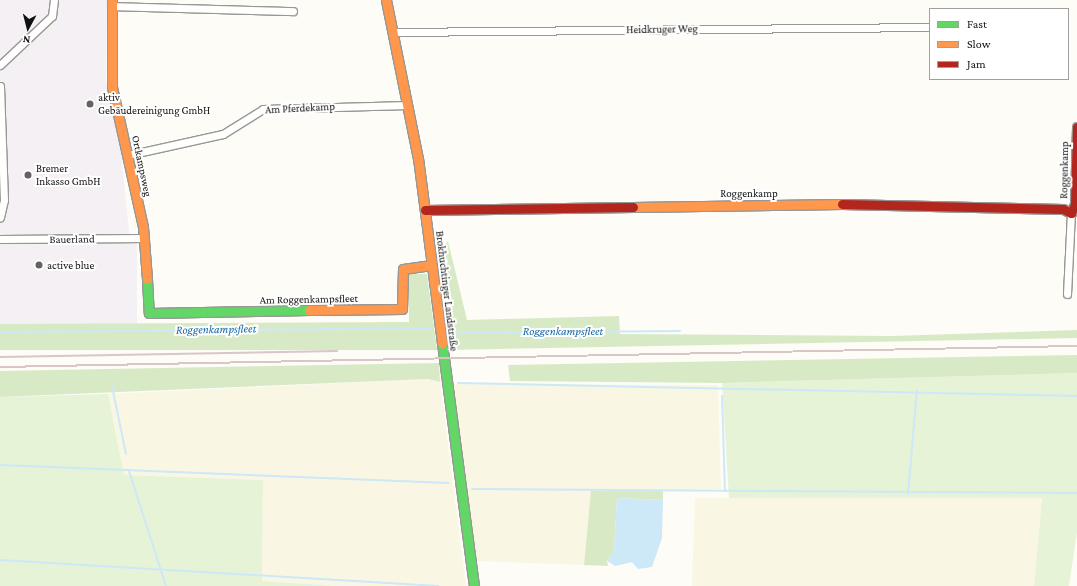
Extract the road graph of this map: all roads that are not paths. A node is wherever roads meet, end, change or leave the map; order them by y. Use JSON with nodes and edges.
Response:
{"nodes":[{"id":1,"x":54,"y":0,"type":"edge"},
{"id":2,"x":386,"y":0,"type":"edge"},
{"id":3,"x":112,"y":3,"type":"edge"},
{"id":4,"x":293,"y":11,"type":"dead end"},
{"id":5,"x":929,"y":27,"type":"edge"},
{"id":6,"x":394,"y":32,"type":"junction"},
{"id":7,"x":0,"y":65,"type":"edge"},
{"id":8,"x":0,"y":86,"type":"edge"},
{"id":9,"x":408,"y":105,"type":"junction"},
{"id":10,"x":1077,"y":127,"type":"edge"},
{"id":11,"x":128,"y":155,"type":"junction"},
{"id":12,"x":425,"y":210,"type":"junction"},
{"id":13,"x":1071,"y":213,"type":"junction"},
{"id":14,"x":0,"y":218,"type":"edge"},
{"id":15,"x":144,"y":238,"type":"junction"},
{"id":16,"x":0,"y":239,"type":"edge"},
{"id":17,"x":430,"y":265,"type":"junction"},
{"id":18,"x":1067,"y":294,"type":"dead end"},
{"id":19,"x":148,"y":313,"type":"joint"},
{"id":20,"x":474,"y":585,"type":"edge"}],
"edges":[{"from":1,"to":7,"type":"street"},
{"from":2,"to":6,"type":"street","name":"Brokhuchtinger Landstraße"},
{"from":3,"to":4,"type":"street"},
{"from":3,"to":11,"type":"street","name":"Ortkampsweg"},
{"from":5,"to":6,"type":"street","name":"Heidkruger Weg"},
{"from":6,"to":9,"type":"street","name":"Brokhuchtinger Landstraße"},
{"from":8,"to":14,"type":"street"},
{"from":9,"to":11,"type":"street","name":"Am Pferdekamp"},
{"from":9,"to":12,"type":"street","name":"Brokhuchtinger Landstraße"},
{"from":10,"to":13,"type":"street","name":"Roggenkamp"},
{"from":11,"to":15,"type":"street","name":"Ortkampsweg"},
{"from":12,"to":13,"type":"street","name":"Roggenkamp"},
{"from":12,"to":17,"type":"street","name":"Brokhuchtinger Landstraße"},
{"from":13,"to":18,"type":"street","name":"Roggenkamp"},
{"from":15,"to":16,"type":"street","name":"Bauerland"},
{"from":15,"to":19,"type":"street","name":"Ortkampsweg"},
{"from":17,"to":19,"type":"street","name":"Am Roggenkampsfleet"},
{"from":17,"to":20,"type":"street","name":"Brokhuchtinger Landstraße"}]}
